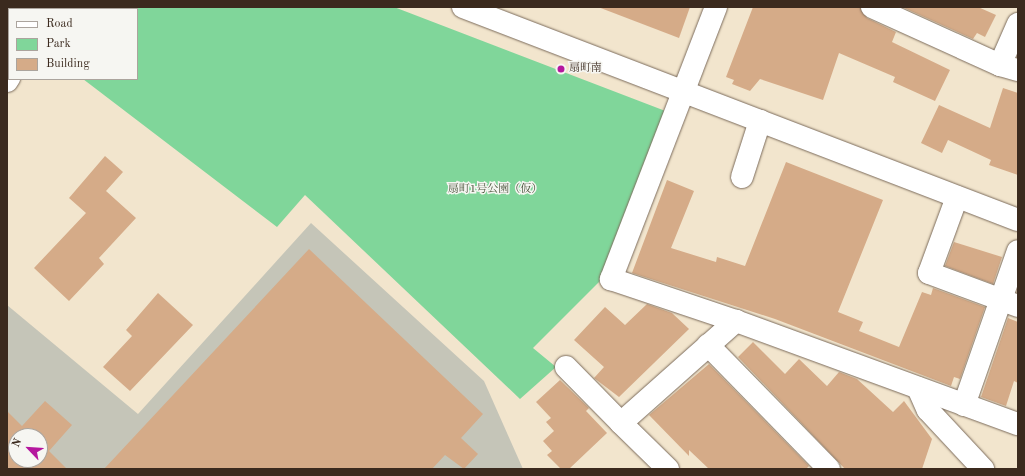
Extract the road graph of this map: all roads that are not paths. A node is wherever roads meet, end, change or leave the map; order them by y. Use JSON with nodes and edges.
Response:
{"nodes":[{"id":1,"x":463,"y":7,"type":"edge"},
{"id":2,"x":716,"y":7,"type":"edge"},
{"id":3,"x":872,"y":7,"type":"edge"},
{"id":4,"x":1018,"y":24,"type":"edge"},
{"id":5,"x":1009,"y":68,"type":"edge"},
{"id":6,"x":683,"y":91,"type":"junction"},
{"id":7,"x":760,"y":121,"type":"junction"},
{"id":8,"x":742,"y":177,"type":"dead end"},
{"id":9,"x":957,"y":197,"type":"junction"},
{"id":10,"x":1018,"y":220,"type":"edge"},
{"id":11,"x":1018,"y":251,"type":"edge"},
{"id":12,"x":1009,"y":303,"type":"edge"},
{"id":13,"x":736,"y":321,"type":"junction"},
{"id":14,"x":708,"y":345,"type":"junction"},
{"id":15,"x":566,"y":367,"type":"dead end"},
{"id":16,"x":918,"y":388,"type":"junction"},
{"id":17,"x":964,"y":404,"type":"junction"},
{"id":18,"x":621,"y":423,"type":"junction"},
{"id":19,"x":1018,"y":424,"type":"edge"},
{"id":20,"x":668,"y":469,"type":"edge"},
{"id":21,"x":829,"y":469,"type":"edge"},
{"id":22,"x":983,"y":469,"type":"edge"}],
"edges":[{"from":1,"to":6,"type":"street"},
{"from":2,"to":6,"type":"street"},
{"from":3,"to":5,"type":"street"},
{"from":4,"to":5,"type":"street"},
{"from":6,"to":7,"type":"street"},
{"from":6,"to":13,"type":"street"},
{"from":7,"to":8,"type":"street"},
{"from":7,"to":9,"type":"street"},
{"from":9,"to":10,"type":"street"},
{"from":9,"to":12,"type":"street"},
{"from":11,"to":12,"type":"street"},
{"from":12,"to":17,"type":"street"},
{"from":13,"to":14,"type":"street"},
{"from":13,"to":16,"type":"street"},
{"from":14,"to":18,"type":"street"},
{"from":14,"to":21,"type":"street"},
{"from":15,"to":18,"type":"street"},
{"from":16,"to":17,"type":"street"},
{"from":16,"to":22,"type":"street"},
{"from":17,"to":19,"type":"street"},
{"from":18,"to":20,"type":"street"}]}
